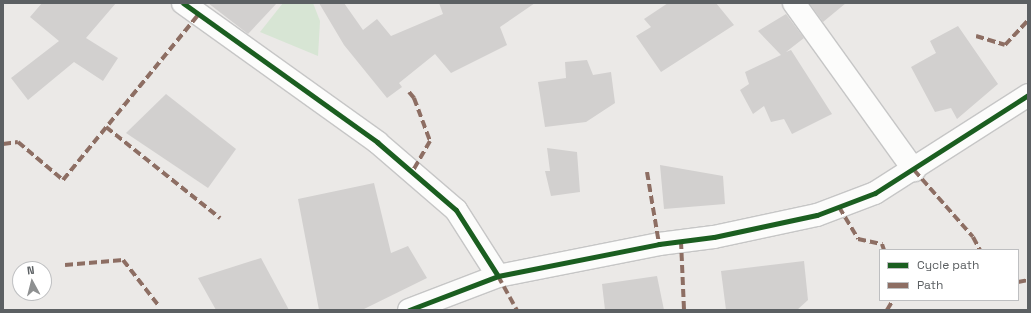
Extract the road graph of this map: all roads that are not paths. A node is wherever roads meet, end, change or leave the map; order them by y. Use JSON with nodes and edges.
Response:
{"nodes":[{"id":1,"x":183,"y":3,"type":"edge"},
{"id":2,"x":794,"y":3,"type":"edge"},
{"id":3,"x":1028,"y":95,"type":"edge"},
{"id":4,"x":914,"y":170,"type":"junction"},
{"id":5,"x":498,"y":276,"type":"junction"},
{"id":6,"x":409,"y":310,"type":"edge"}],
"edges":[{"from":1,"to":5,"type":"street"},
{"from":2,"to":4,"type":"street"},
{"from":3,"to":4,"type":"street"},
{"from":4,"to":5,"type":"street"},
{"from":5,"to":6,"type":"street"}]}
